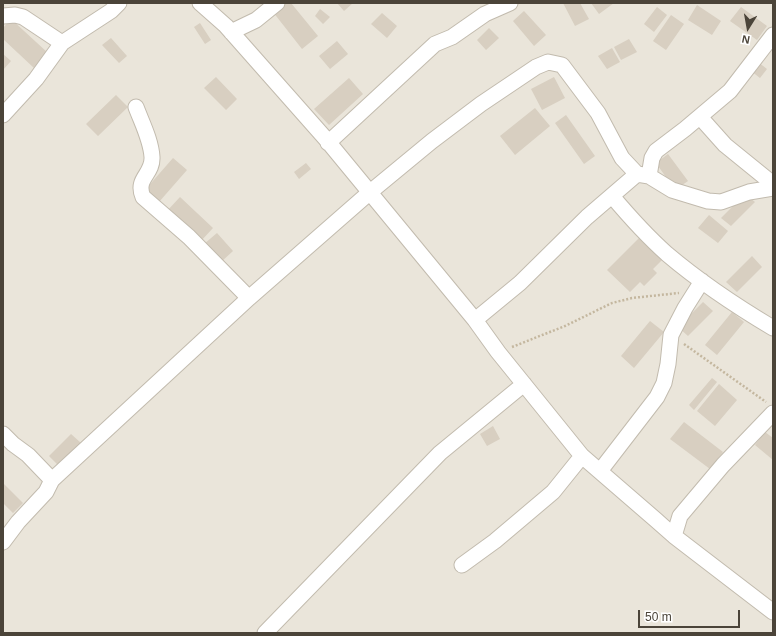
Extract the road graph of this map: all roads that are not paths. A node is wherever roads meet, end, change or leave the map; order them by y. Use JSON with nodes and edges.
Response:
{"nodes":[{"id":1,"x":119,"y":3,"type":"edge"},
{"id":2,"x":200,"y":3,"type":"edge"},
{"id":3,"x":277,"y":3,"type":"edge"},
{"id":4,"x":510,"y":3,"type":"edge"},
{"id":5,"x":3,"y":16,"type":"edge"},
{"id":6,"x":231,"y":32,"type":"junction"},
{"id":7,"x":773,"y":35,"type":"edge"},
{"id":8,"x":62,"y":43,"type":"junction"},
{"id":9,"x":136,"y":107,"type":"dead end"},
{"id":10,"x":3,"y":115,"type":"edge"},
{"id":11,"x":700,"y":117,"type":"junction"},
{"id":12,"x":328,"y":143,"type":"junction"},
{"id":13,"x":643,"y":175,"type":"junction"},
{"id":14,"x":773,"y":186,"type":"edge"},
{"id":15,"x":369,"y":193,"type":"junction"},
{"id":16,"x":612,"y":196,"type":"junction"},
{"id":17,"x":699,"y":286,"type":"junction"},
{"id":18,"x":249,"y":298,"type":"junction"},
{"id":19,"x":475,"y":320,"type":"junction"},
{"id":20,"x":773,"y":328,"type":"edge"},
{"id":21,"x":524,"y":384,"type":"junction"},
{"id":22,"x":771,"y":408,"type":"edge"},
{"id":23,"x":3,"y":434,"type":"edge"},
{"id":24,"x":582,"y":456,"type":"junction"},
{"id":25,"x":600,"y":472,"type":"junction"},
{"id":26,"x":52,"y":480,"type":"junction"},
{"id":27,"x":680,"y":516,"type":"junction"},
{"id":28,"x":656,"y":520,"type":"junction"},
{"id":29,"x":674,"y":536,"type":"junction"},
{"id":30,"x":3,"y":542,"type":"edge"},
{"id":31,"x":462,"y":564,"type":"dead end"},
{"id":32,"x":773,"y":612,"type":"edge"},
{"id":33,"x":265,"y":633,"type":"edge"}],
"edges":[{"from":1,"to":8,"type":"street"},
{"from":2,"to":6,"type":"street"},
{"from":3,"to":6,"type":"street"},
{"from":4,"to":12,"type":"street"},
{"from":5,"to":8,"type":"street"},
{"from":6,"to":12,"type":"street"},
{"from":7,"to":11,"type":"street"},
{"from":8,"to":10,"type":"street"},
{"from":9,"to":18,"type":"street"},
{"from":11,"to":13,"type":"street"},
{"from":11,"to":14,"type":"street"},
{"from":12,"to":15,"type":"street"},
{"from":13,"to":14,"type":"street"},
{"from":13,"to":15,"type":"street"},
{"from":13,"to":16,"type":"street"},
{"from":15,"to":18,"type":"street"},
{"from":15,"to":19,"type":"street"},
{"from":16,"to":17,"type":"street"},
{"from":16,"to":19,"type":"street"},
{"from":17,"to":20,"type":"street"},
{"from":17,"to":25,"type":"street"},
{"from":18,"to":26,"type":"street"},
{"from":19,"to":21,"type":"street"},
{"from":21,"to":24,"type":"street"},
{"from":21,"to":33,"type":"street"},
{"from":22,"to":27,"type":"street"},
{"from":23,"to":26,"type":"street"},
{"from":24,"to":25,"type":"street"},
{"from":24,"to":31,"type":"street"},
{"from":25,"to":28,"type":"street"},
{"from":26,"to":30,"type":"street"},
{"from":27,"to":28,"type":"street"},
{"from":27,"to":29,"type":"street"},
{"from":28,"to":29,"type":"street"},
{"from":29,"to":32,"type":"street"}]}
